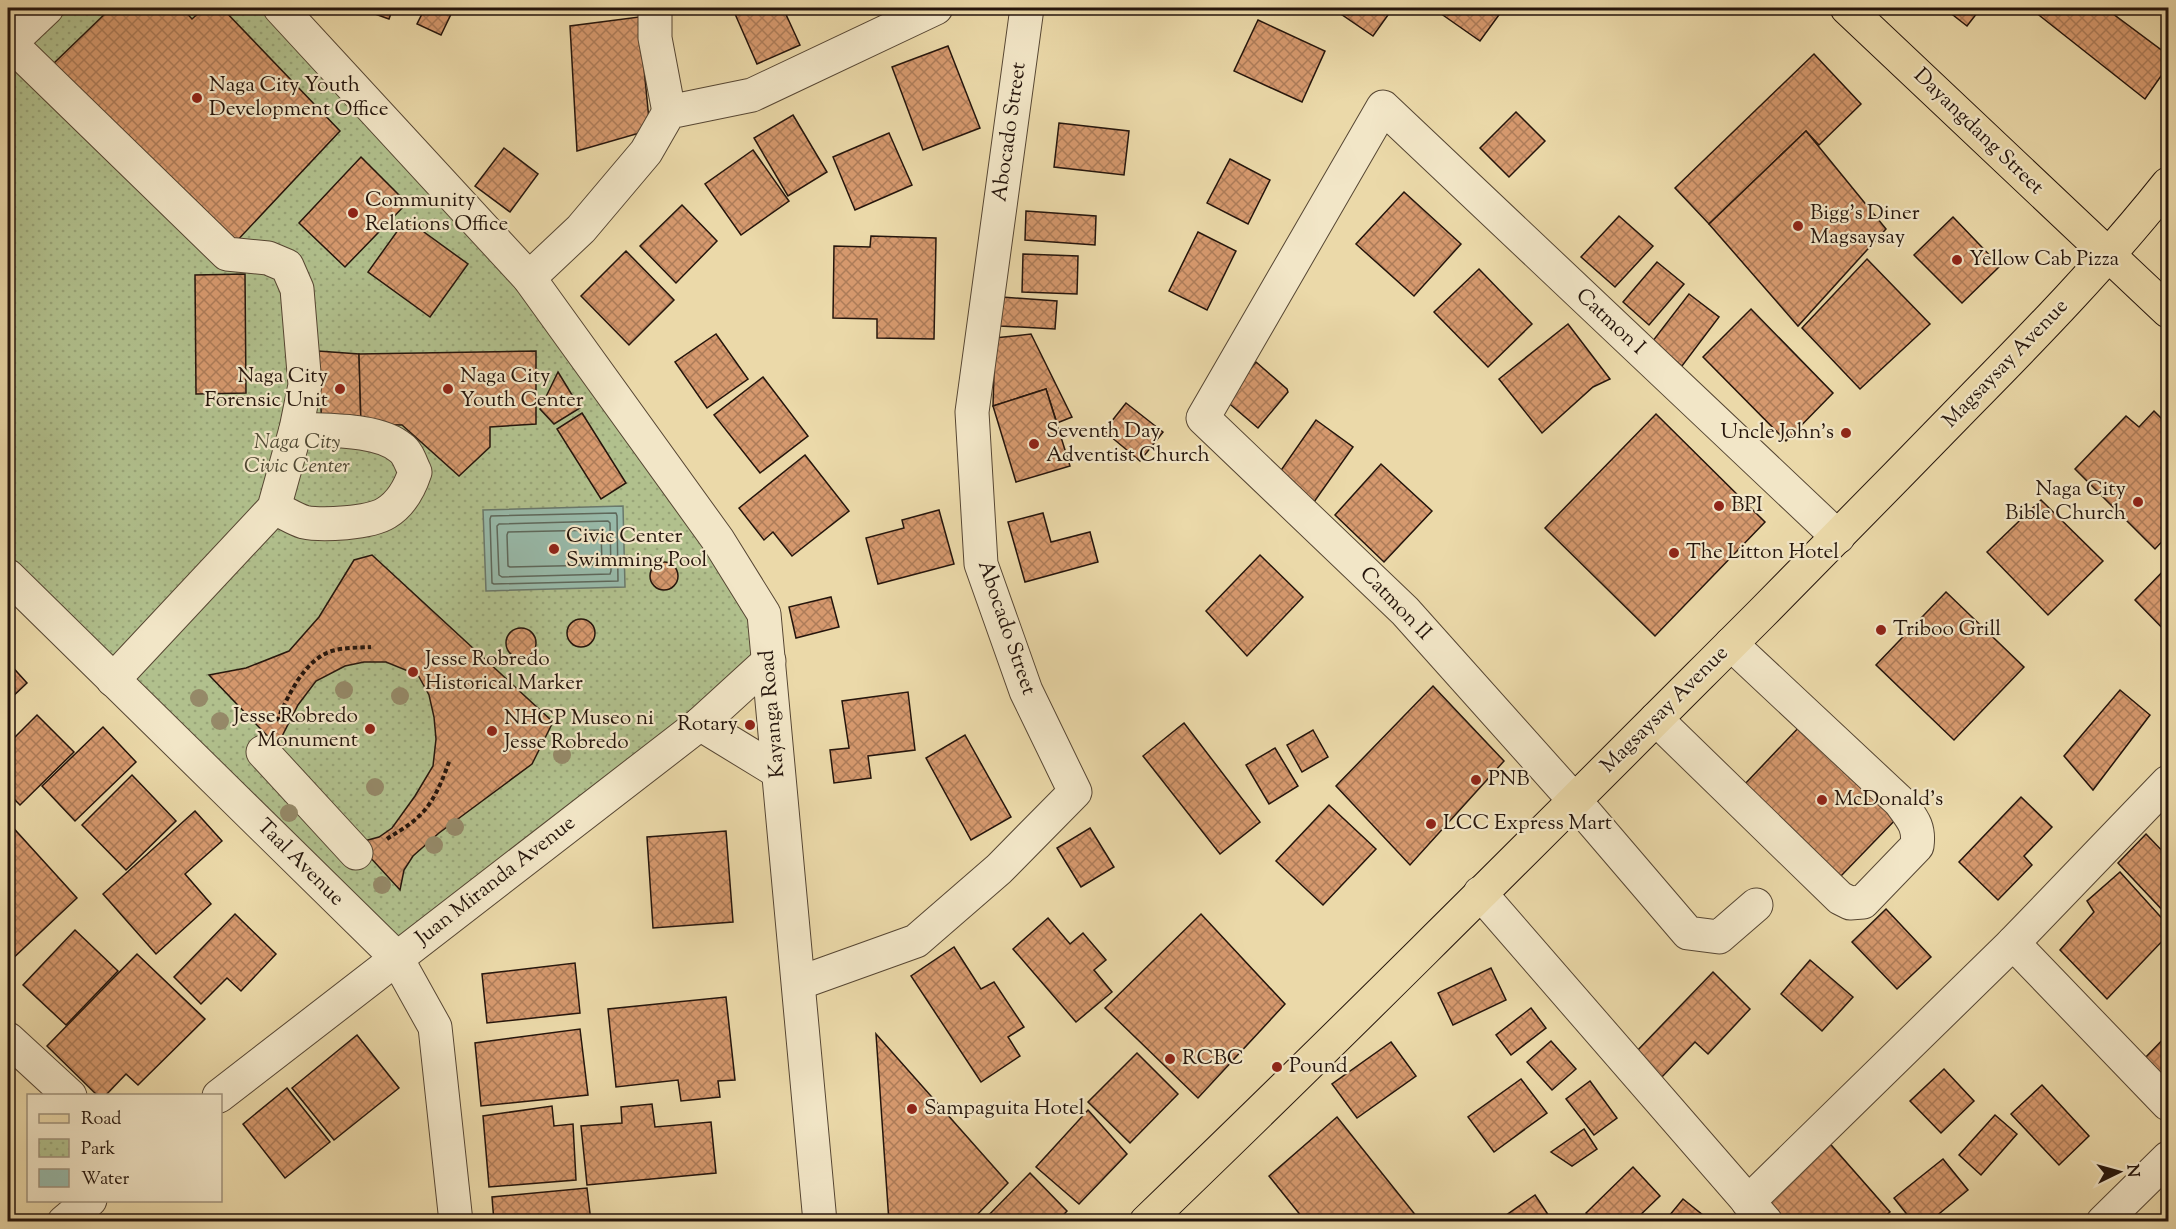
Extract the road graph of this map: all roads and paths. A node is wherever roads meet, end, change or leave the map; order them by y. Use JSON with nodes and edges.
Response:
{"nodes":[{"id":1,"x":47,"y":8,"type":"edge"},
{"id":2,"x":280,"y":8,"type":"edge"},
{"id":3,"x":655,"y":8,"type":"edge"},
{"id":4,"x":936,"y":8,"type":"edge"},
{"id":5,"x":1027,"y":8,"type":"edge"},
{"id":6,"x":1847,"y":8,"type":"edge"},
{"id":7,"x":9,"y":44,"type":"edge"},
{"id":8,"x":669,"y":112,"type":"junction"},
{"id":9,"x":2169,"y":184,"type":"edge"},
{"id":10,"x":2109,"y":256,"type":"junction"},
{"id":11,"x":530,"y":278,"type":"junction"},
{"id":12,"x":2169,"y":311,"type":"edge"},
{"id":13,"x":1203,"y":418,"type":"joint"},
{"id":14,"x":296,"y":429,"type":"junction"},
{"id":15,"x":274,"y":508,"type":"junction"},
{"id":16,"x":1838,"y":537,"type":"junction"},
{"id":17,"x":8,"y":576,"type":"edge"},
{"id":18,"x":1731,"y":644,"type":"junction"},
{"id":19,"x":371,"y":647,"type":"dead end"},
{"id":20,"x":769,"y":661,"type":"junction"},
{"id":21,"x":113,"y":680,"type":"junction"},
{"id":22,"x":1656,"y":719,"type":"junction"},
{"id":23,"x":700,"y":724,"type":"junction"},
{"id":24,"x":263,"y":752,"type":"joint"},
{"id":25,"x":450,"y":759,"type":"dead end"},
{"id":26,"x":777,"y":771,"type":"junction"},
{"id":27,"x":2169,"y":782,"type":"edge"},
{"id":28,"x":1575,"y":801,"type":"junction"},
{"id":29,"x":356,"y":853,"type":"joint"},
{"id":30,"x":1480,"y":893,"type":"junction"},
{"id":31,"x":1756,"y":905,"type":"dead end"},
{"id":32,"x":2013,"y":943,"type":"junction"},
{"id":33,"x":396,"y":957,"type":"junction"},
{"id":34,"x":799,"y":983,"type":"junction"},
{"id":35,"x":8,"y":1039,"type":"edge"},
{"id":36,"x":69,"y":1094,"type":"edge"},
{"id":37,"x":220,"y":1094,"type":"edge"},
{"id":38,"x":2169,"y":1104,"type":"edge"},
{"id":39,"x":2169,"y":1158,"type":"edge"},
{"id":40,"x":88,"y":1202,"type":"edge"},
{"id":41,"x":1757,"y":1212,"type":"edge"},
{"id":42,"x":64,"y":1221,"type":"edge"},
{"id":43,"x":456,"y":1221,"type":"edge"},
{"id":44,"x":820,"y":1221,"type":"edge"},
{"id":45,"x":1146,"y":1221,"type":"edge"},
{"id":46,"x":2103,"y":1221,"type":"edge"}],
"edges":[{"from":1,"to":7,"type":"street"},
{"from":2,"to":11,"type":"street","name":"Kayanga Road"},
{"from":3,"to":8,"type":"street"},
{"from":4,"to":8,"type":"street"},
{"from":5,"to":34,"type":"street","name":"Abocado Street"},
{"from":6,"to":10,"type":"main road","name":"Dayangdang Street"},
{"from":7,"to":14,"type":"street"},
{"from":8,"to":11,"type":"street"},
{"from":9,"to":10,"type":"main road","name":"Magsaysay Avenue"},
{"from":10,"to":12,"type":"main road","name":"Dayangdang Street"},
{"from":10,"to":16,"type":"main road","name":"Magsaysay Avenue"},
{"from":11,"to":20,"type":"street","name":"Kayanga Road"},
{"from":13,"to":16,"type":"street","name":"Catmon I"},
{"from":13,"to":28,"type":"street","name":"Catmon II"},
{"from":14,"to":15,"type":"street"},
{"from":14,"to":15,"type":"street"},
{"from":15,"to":21,"type":"street"},
{"from":16,"to":18,"type":"main road","name":"Magsaysay Avenue"},
{"from":17,"to":21,"type":"street","name":"Taal Avenue"},
{"from":18,"to":22,"type":"main road","name":"Magsaysay Avenue"},
{"from":18,"to":22,"type":"street"},
{"from":19,"to":24,"type":"path"},
{"from":20,"to":23,"type":"street","name":"Juan Miranda Avenue"},
{"from":20,"to":26,"type":"street","name":"Kayanga Road"},
{"from":21,"to":33,"type":"street","name":"Taal Avenue"},
{"from":22,"to":28,"type":"main road","name":"Magsaysay Avenue"},
{"from":23,"to":26,"type":"street"},
{"from":23,"to":33,"type":"street","name":"Juan Miranda Avenue"},
{"from":24,"to":29,"type":"street"},
{"from":25,"to":29,"type":"path"},
{"from":26,"to":34,"type":"street","name":"Kayanga Road"},
{"from":27,"to":32,"type":"street"},
{"from":28,"to":30,"type":"main road","name":"Magsaysay Avenue"},
{"from":28,"to":31,"type":"street","name":"Catmon II"},
{"from":30,"to":41,"type":"street"},
{"from":30,"to":45,"type":"main road","name":"Magsaysay Avenue"},
{"from":32,"to":38,"type":"street"},
{"from":32,"to":41,"type":"street"},
{"from":33,"to":37,"type":"street","name":"Juan Miranda Avenue"},
{"from":33,"to":43,"type":"street","name":"Taal Avenue"},
{"from":34,"to":44,"type":"street","name":"Kayanga Road"},
{"from":35,"to":36,"type":"street"},
{"from":39,"to":46,"type":"street"},
{"from":40,"to":42,"type":"street"}]}
